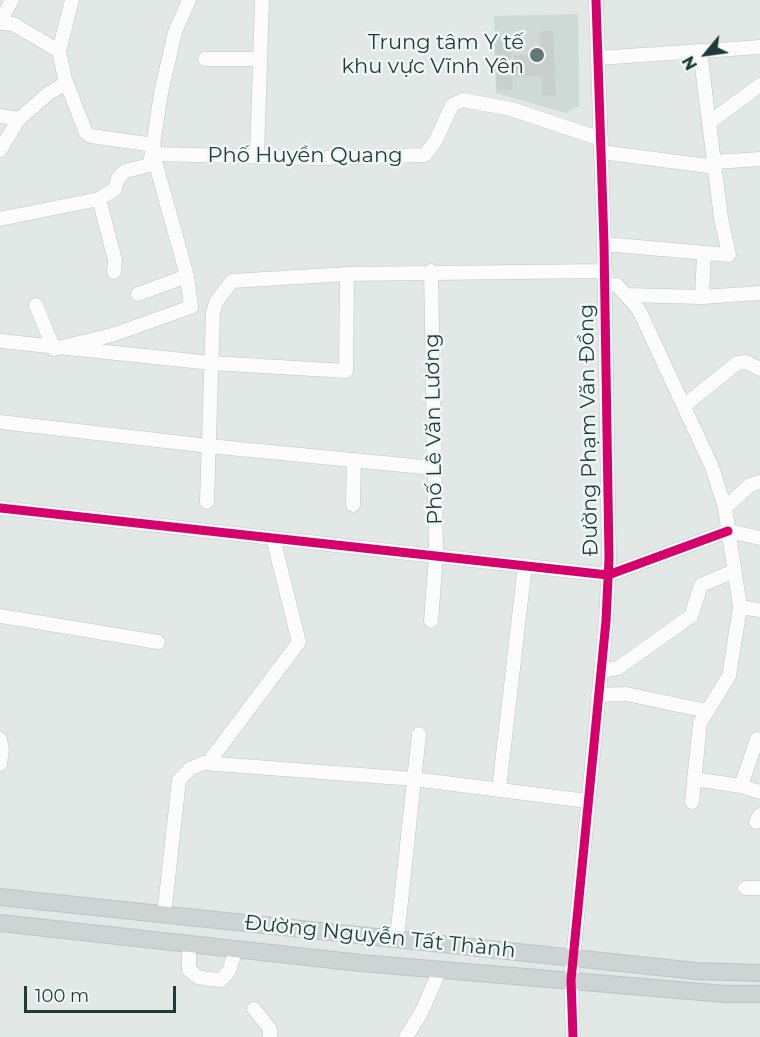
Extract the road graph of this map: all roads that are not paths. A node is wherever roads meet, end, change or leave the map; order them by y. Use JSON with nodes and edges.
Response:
{"nodes":[{"id":1,"x":12,"y":0,"type":"edge"},
{"id":2,"x":72,"y":0,"type":"edge"},
{"id":3,"x":189,"y":0,"type":"edge"},
{"id":4,"x":262,"y":0,"type":"edge"},
{"id":5,"x":596,"y":0,"type":"edge"},
{"id":6,"x":0,"y":22,"type":"edge"},
{"id":7,"x":760,"y":47,"type":"edge"},
{"id":8,"x":59,"y":51,"type":"junction"},
{"id":9,"x":700,"y":51,"type":"junction"},
{"id":10,"x":598,"y":58,"type":"junction"},
{"id":11,"x":206,"y":59,"type":"dead end"},
{"id":12,"x":260,"y":59,"type":"junction"},
{"id":13,"x":66,"y":83,"type":"junction"},
{"id":14,"x":760,"y":85,"type":"edge"},
{"id":15,"x":0,"y":116,"type":"edge"},
{"id":16,"x":19,"y":119,"type":"junction"},
{"id":17,"x":710,"y":122,"type":"junction"},
{"id":18,"x":601,"y":146,"type":"junction"},
{"id":19,"x":154,"y":149,"type":"junction"},
{"id":20,"x":0,"y":150,"type":"edge"},
{"id":21,"x":257,"y":157,"type":"junction"},
{"id":22,"x":760,"y":159,"type":"edge"},
{"id":23,"x":715,"y":164,"type":"junction"},
{"id":24,"x":99,"y":199,"type":"junction"},
{"id":25,"x":0,"y":219,"type":"edge"},
{"id":26,"x":604,"y":244,"type":"junction"},
{"id":27,"x":704,"y":254,"type":"junction"},
{"id":28,"x":114,"y":272,"type":"dead end"},
{"id":29,"x":431,"y":272,"type":"junction"},
{"id":30,"x":347,"y":274,"type":"junction"},
{"id":31,"x":187,"y":276,"type":"junction"},
{"id":32,"x":605,"y":277,"type":"junction"},
{"id":33,"x":760,"y":293,"type":"edge"},
{"id":34,"x":138,"y":294,"type":"dead end"},
{"id":35,"x":626,"y":296,"type":"junction"},
{"id":36,"x":702,"y":297,"type":"junction"},
{"id":37,"x":36,"y":305,"type":"dead end"},
{"id":38,"x":191,"y":307,"type":"junction"},
{"id":39,"x":213,"y":313,"type":"junction"},
{"id":40,"x":0,"y":341,"type":"edge"},
{"id":41,"x":54,"y":349,"type":"junction"},
{"id":42,"x":212,"y":363,"type":"junction"},
{"id":43,"x":760,"y":369,"type":"edge"},
{"id":44,"x":684,"y":406,"type":"junction"},
{"id":45,"x":0,"y":422,"type":"edge"},
{"id":46,"x":209,"y":446,"type":"junction"},
{"id":47,"x":354,"y":460,"type":"junction"},
{"id":48,"x":434,"y":468,"type":"junction"},
{"id":49,"x":760,"y":482,"type":"edge"},
{"id":50,"x":207,"y":502,"type":"dead end"},
{"id":51,"x":353,"y":505,"type":"dead end"},
{"id":52,"x":0,"y":508,"type":"edge"},
{"id":53,"x":725,"y":508,"type":"junction"},
{"id":54,"x":728,"y":531,"type":"junction"},
{"id":55,"x":273,"y":538,"type":"junction"},
{"id":56,"x":760,"y":538,"type":"edge"},
{"id":57,"x":435,"y":556,"type":"junction"},
{"id":58,"x":525,"y":565,"type":"junction"},
{"id":59,"x":734,"y":571,"type":"junction"},
{"id":60,"x":608,"y":574,"type":"junction"},
{"id":61,"x":740,"y":607,"type":"junction"},
{"id":62,"x":760,"y":610,"type":"edge"},
{"id":63,"x":0,"y":615,"type":"edge"},
{"id":64,"x":431,"y":621,"type":"dead end"},
{"id":65,"x":158,"y":642,"type":"dead end"},
{"id":66,"x":601,"y":671,"type":"junction"},
{"id":67,"x":598,"y":695,"type":"junction"},
{"id":68,"x":707,"y":711,"type":"junction"},
{"id":69,"x":419,"y":734,"type":"dead end"},
{"id":70,"x":0,"y":739,"type":"edge"},
{"id":71,"x":757,"y":739,"type":"dead end"},
{"id":72,"x":208,"y":763,"type":"junction"},
{"id":73,"x":0,"y":764,"type":"edge"},
{"id":74,"x":414,"y":779,"type":"junction"},
{"id":75,"x":694,"y":779,"type":"junction"},
{"id":76,"x":741,"y":786,"type":"junction"},
{"id":77,"x":499,"y":789,"type":"junction"},
{"id":78,"x":760,"y":792,"type":"edge"},
{"id":79,"x":587,"y":801,"type":"junction"},
{"id":80,"x":692,"y":802,"type":"dead end"},
{"id":81,"x":0,"y":888,"type":"edge"},
{"id":82,"x":745,"y":888,"type":"dead end"},
{"id":83,"x":760,"y":888,"type":"edge"},
{"id":84,"x":0,"y":897,"type":"edge"},
{"id":85,"x":165,"y":906,"type":"junction"},
{"id":86,"x":0,"y":923,"type":"edge"},
{"id":87,"x":286,"y":928,"type":"junction"},
{"id":88,"x":0,"y":931,"type":"edge"},
{"id":89,"x":397,"y":938,"type":"junction"},
{"id":90,"x":284,"y":956,"type":"junction"},
{"id":91,"x":573,"y":956,"type":"junction"},
{"id":92,"x":440,"y":970,"type":"junction"},
{"id":93,"x":696,"y":971,"type":"junction"},
{"id":94,"x":760,"y":974,"type":"edge"},
{"id":95,"x":571,"y":980,"type":"junction"},
{"id":96,"x":693,"y":991,"type":"junction"},
{"id":97,"x":760,"y":994,"type":"edge"},
{"id":98,"x":254,"y":1009,"type":"dead end"},
{"id":99,"x":270,"y":1037,"type":"edge"},
{"id":100,"x":406,"y":1037,"type":"edge"},
{"id":101,"x":573,"y":1037,"type":"edge"}],
"edges":[{"from":1,"to":6,"type":"street"},
{"from":2,"to":8,"type":"street"},
{"from":3,"to":19,"type":"street"},
{"from":4,"to":12,"type":"street"},
{"from":5,"to":10,"type":"street","name":"Đường Phạm Văn Đồng"},
{"from":6,"to":8,"type":"street"},
{"from":7,"to":9,"type":"street"},
{"from":8,"to":13,"type":"street"},
{"from":9,"to":10,"type":"street"},
{"from":9,"to":17,"type":"street"},
{"from":10,"to":18,"type":"street","name":"Đường Phạm Văn Đồng"},
{"from":11,"to":12,"type":"street"},
{"from":12,"to":21,"type":"street"},
{"from":13,"to":16,"type":"street"},
{"from":13,"to":19,"type":"street","name":"Phố Huyền Quang"},
{"from":14,"to":17,"type":"street"},
{"from":15,"to":16,"type":"street"},
{"from":16,"to":20,"type":"street"},
{"from":17,"to":23,"type":"street"},
{"from":18,"to":21,"type":"street","name":"Phố Huyền Quang"},
{"from":18,"to":23,"type":"street"},
{"from":18,"to":26,"type":"street","name":"Đường Phạm Văn Đồng"},
{"from":19,"to":21,"type":"street","name":"Phố Huyền Quang"},
{"from":19,"to":24,"type":"street"},
{"from":19,"to":31,"type":"street"},
{"from":22,"to":23,"type":"street"},
{"from":23,"to":27,"type":"street"},
{"from":24,"to":25,"type":"street"},
{"from":24,"to":28,"type":"street"},
{"from":26,"to":27,"type":"street"},
{"from":26,"to":32,"type":"street","name":"Đường Phạm Văn Đồng"},
{"from":27,"to":36,"type":"street"},
{"from":29,"to":30,"type":"street"},
{"from":29,"to":32,"type":"street"},
{"from":29,"to":48,"type":"street","name":"Phố Lê Văn Lương"},
{"from":30,"to":39,"type":"street"},
{"from":30,"to":42,"type":"street"},
{"from":31,"to":34,"type":"street"},
{"from":31,"to":38,"type":"street"},
{"from":32,"to":35,"type":"street"},
{"from":32,"to":60,"type":"street","name":"Đường Phạm Văn Đồng"},
{"from":33,"to":36,"type":"street"},
{"from":35,"to":36,"type":"street"},
{"from":35,"to":44,"type":"street"},
{"from":37,"to":41,"type":"street"},
{"from":38,"to":39,"type":"street"},
{"from":38,"to":41,"type":"street"},
{"from":39,"to":42,"type":"street"},
{"from":40,"to":41,"type":"street"},
{"from":41,"to":42,"type":"street"},
{"from":42,"to":46,"type":"street"},
{"from":43,"to":44,"type":"street"},
{"from":44,"to":53,"type":"street"},
{"from":45,"to":46,"type":"street"},
{"from":46,"to":47,"type":"street"},
{"from":46,"to":50,"type":"street"},
{"from":47,"to":48,"type":"street"},
{"from":47,"to":51,"type":"street"},
{"from":48,"to":57,"type":"street","name":"Phố Lê Văn Lương"},
{"from":49,"to":53,"type":"street"},
{"from":52,"to":55,"type":"street"},
{"from":53,"to":54,"type":"street"},
{"from":54,"to":56,"type":"street"},
{"from":54,"to":59,"type":"street"},
{"from":54,"to":60,"type":"street"},
{"from":55,"to":57,"type":"street"},
{"from":55,"to":72,"type":"street"},
{"from":57,"to":58,"type":"street"},
{"from":57,"to":64,"type":"street","name":"Phố Lê Văn Lương"},
{"from":58,"to":60,"type":"street"},
{"from":58,"to":77,"type":"street"},
{"from":59,"to":61,"type":"street"},
{"from":59,"to":66,"type":"street"},
{"from":60,"to":66,"type":"street","name":"Đường Phạm Văn Đồng"},
{"from":61,"to":62,"type":"street"},
{"from":61,"to":68,"type":"street"},
{"from":63,"to":65,"type":"street"},
{"from":66,"to":67,"type":"street","name":"Đường Phạm Văn Đồng"},
{"from":67,"to":68,"type":"street"},
{"from":67,"to":79,"type":"street","name":"Đường Phạm Văn Đồng"},
{"from":68,"to":75,"type":"street"},
{"from":69,"to":74,"type":"street"},
{"from":70,"to":73,"type":"street"},
{"from":71,"to":76,"type":"street"},
{"from":72,"to":74,"type":"street"},
{"from":72,"to":85,"type":"street"},
{"from":74,"to":77,"type":"street"},
{"from":74,"to":89,"type":"street"},
{"from":75,"to":76,"type":"street"},
{"from":75,"to":80,"type":"street"},
{"from":76,"to":78,"type":"street"},
{"from":77,"to":79,"type":"street"},
{"from":79,"to":91,"type":"street","name":"Đường Phạm Văn Đồng"},
{"from":81,"to":85,"type":"main road"},
{"from":82,"to":83,"type":"street"},
{"from":84,"to":87,"type":"main road","name":"Đường Nguyễn Tất Thành"},
{"from":85,"to":87,"type":"main road"},
{"from":86,"to":90,"type":"main road","name":"Đường Nguyễn Tất Thành"},
{"from":87,"to":89,"type":"main road","name":"Đường Nguyễn Tất Thành"},
{"from":88,"to":90,"type":"main road"},
{"from":89,"to":91,"type":"main road","name":"Đường Nguyễn Tất Thành"},
{"from":90,"to":92,"type":"main road","name":"Đường Nguyễn Tất Thành"},
{"from":91,"to":93,"type":"main road","name":"Đường Nguyễn Tất Thành"},
{"from":91,"to":95,"type":"street","name":"Đường Phạm Văn Đồng"},
{"from":92,"to":95,"type":"main road","name":"Đường Nguyễn Tất Thành"},
{"from":92,"to":100,"type":"street"},
{"from":93,"to":94,"type":"main road","name":"Đường Nguyễn Tất Thành"},
{"from":93,"to":96,"type":"main road"},
{"from":95,"to":96,"type":"main road","name":"Đường Nguyễn Tất Thành"},
{"from":95,"to":101,"type":"street","name":"Đường Phạm Văn Đồng"},
{"from":96,"to":97,"type":"main road","name":"Đường Nguyễn Tất Thành"},
{"from":98,"to":99,"type":"street"}]}
